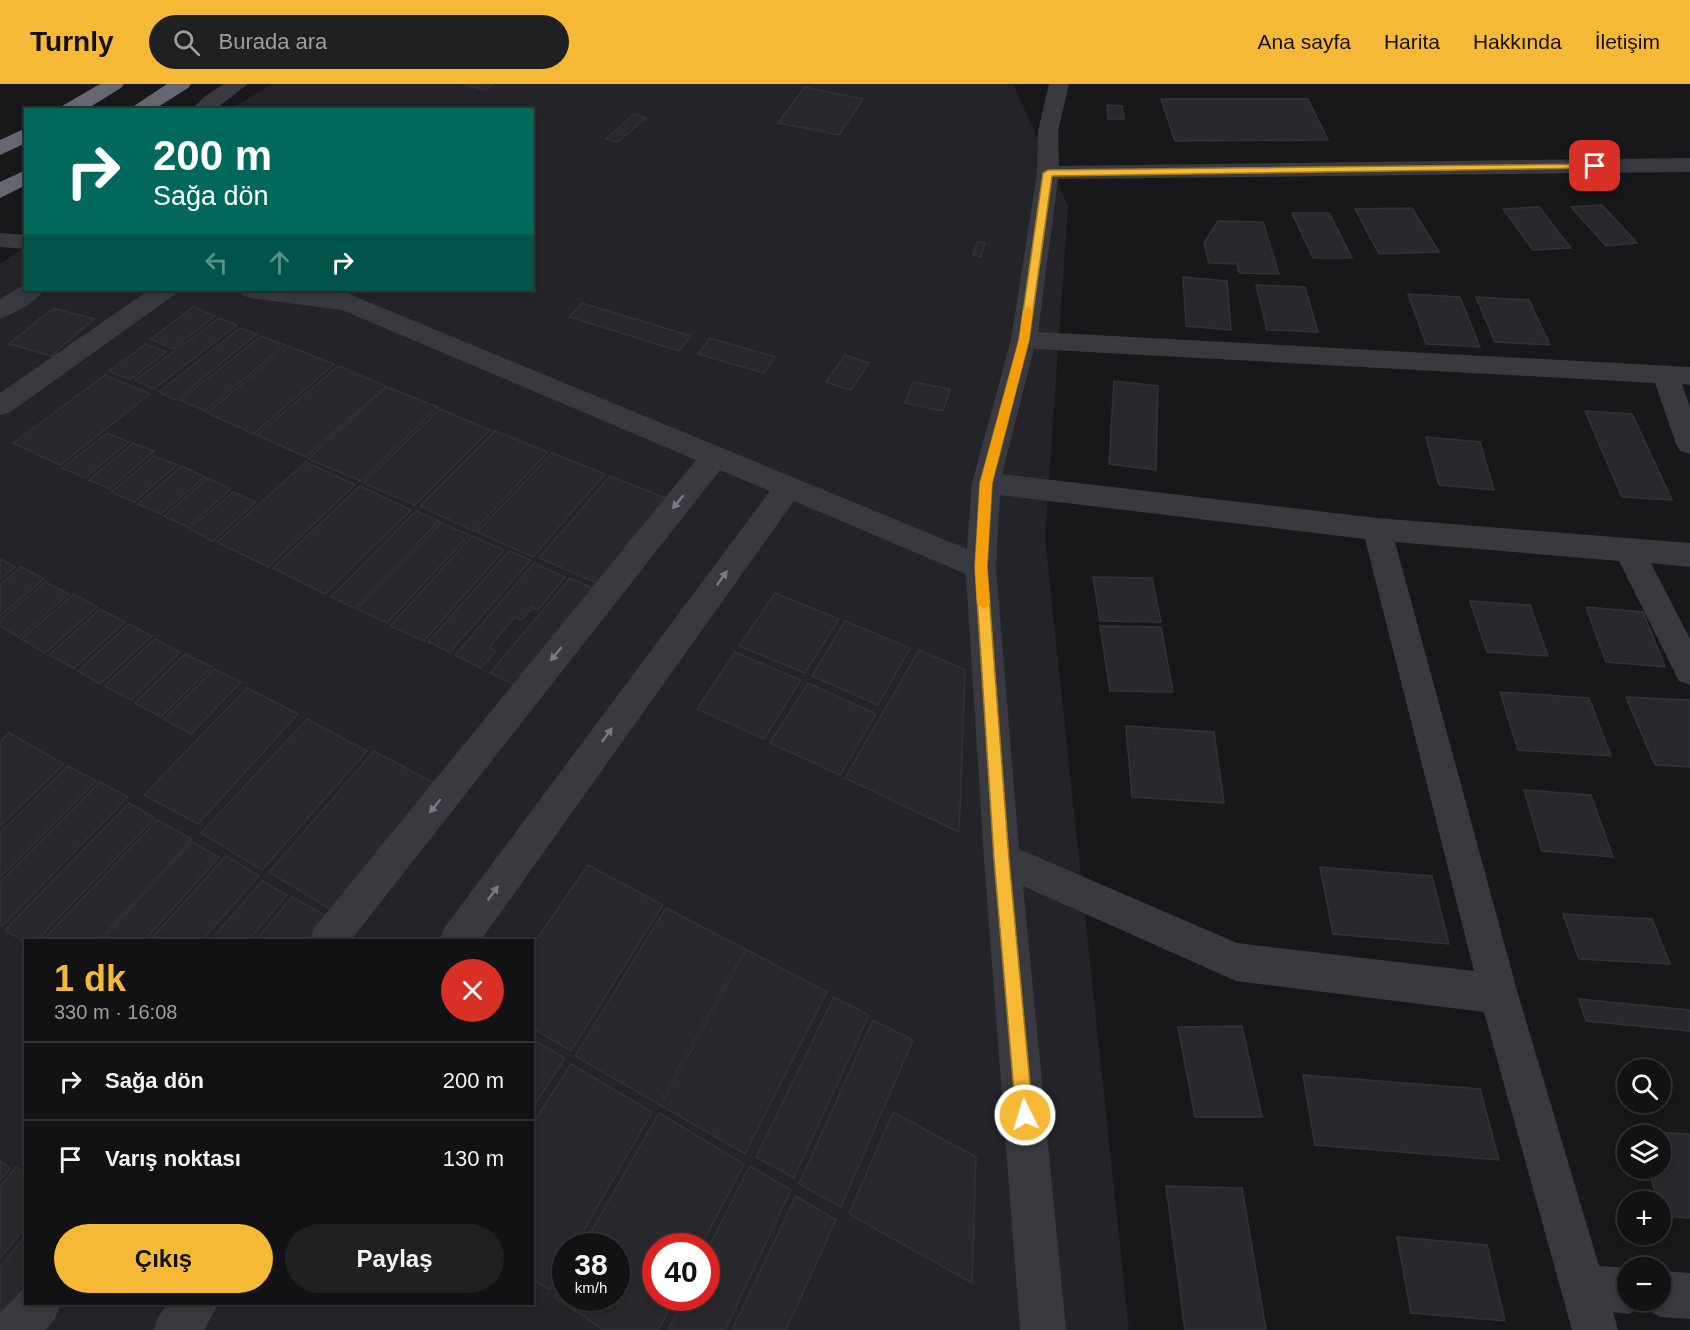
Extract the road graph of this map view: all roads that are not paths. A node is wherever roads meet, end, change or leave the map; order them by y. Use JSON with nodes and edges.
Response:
{"nodes":[{"id":1,"x":114,"y":84,"type":"edge"},
{"id":2,"x":181,"y":84,"type":"edge"},
{"id":3,"x":238,"y":84,"type":"edge"},
{"id":4,"x":1059,"y":84,"type":"edge"},
{"id":5,"x":72,"y":108,"type":"edge"},
{"id":6,"x":141,"y":108,"type":"edge"},
{"id":7,"x":203,"y":108,"type":"edge"},
{"id":8,"x":24,"y":135,"type":"edge"},
{"id":9,"x":0,"y":149,"type":"edge"},
{"id":10,"x":1690,"y":165,"type":"edge"},
{"id":11,"x":1048,"y":173,"type":"junction"},
{"id":12,"x":24,"y":177,"type":"edge"},
{"id":13,"x":0,"y":191,"type":"edge"},
{"id":14,"x":0,"y":240,"type":"edge"},
{"id":15,"x":24,"y":242,"type":"edge"},
{"id":16,"x":30,"y":291,"type":"edge"},
{"id":17,"x":164,"y":291,"type":"edge"},
{"id":18,"x":265,"y":291,"type":"edge"},
{"id":19,"x":337,"y":296,"type":"edge"},
{"id":20,"x":0,"y":310,"type":"edge"},
{"id":21,"x":1024,"y":340,"type":"junction"},
{"id":22,"x":1678,"y":375,"type":"edge"},
{"id":23,"x":0,"y":406,"type":"edge"},
{"id":24,"x":1690,"y":444,"type":"edge"},
{"id":25,"x":715,"y":456,"type":"junction"},
{"id":26,"x":986,"y":483,"type":"junction"},
{"id":27,"x":788,"y":487,"type":"junction"},
{"id":28,"x":1377,"y":529,"type":"junction"},
{"id":29,"x":1629,"y":550,"type":"junction"},
{"id":30,"x":1690,"y":555,"type":"edge"},
{"id":31,"x":981,"y":567,"type":"junction"},
{"id":32,"x":1690,"y":671,"type":"edge"},
{"id":33,"x":1002,"y":859,"type":"junction"},
{"id":34,"x":328,"y":939,"type":"edge"},
{"id":35,"x":459,"y":939,"type":"edge"},
{"id":36,"x":1499,"y":994,"type":"junction"},
{"id":37,"x":1583,"y":1287,"type":"junction"},
{"id":38,"x":1617,"y":1290,"type":"edge"},
{"id":39,"x":1671,"y":1295,"type":"edge"},
{"id":40,"x":1690,"y":1296,"type":"edge"},
{"id":41,"x":37,"y":1305,"type":"edge"},
{"id":42,"x":194,"y":1305,"type":"edge"},
{"id":43,"x":16,"y":1330,"type":"edge"},
{"id":44,"x":176,"y":1330,"type":"edge"},
{"id":45,"x":1042,"y":1330,"type":"edge"},
{"id":46,"x":1594,"y":1330,"type":"edge"}],
"edges":[{"from":1,"to":5,"type":"highway"},
{"from":2,"to":6,"type":"highway"},
{"from":3,"to":7,"type":"street"},
{"from":4,"to":11,"type":"street"},
{"from":8,"to":9,"type":"highway"},
{"from":10,"to":11,"type":"street"},
{"from":11,"to":21,"type":"street"},
{"from":12,"to":13,"type":"highway"},
{"from":14,"to":15,"type":"street"},
{"from":16,"to":20,"type":"street"},
{"from":17,"to":23,"type":"street"},
{"from":18,"to":19,"type":"street"},
{"from":19,"to":25,"type":"street"},
{"from":21,"to":22,"type":"street"},
{"from":21,"to":26,"type":"street"},
{"from":22,"to":24,"type":"street"},
{"from":25,"to":27,"type":"street"},
{"from":25,"to":34,"type":"street","one_way":true},
{"from":26,"to":28,"type":"street"},
{"from":26,"to":31,"type":"street"},
{"from":27,"to":31,"type":"street"},
{"from":35,"to":27,"type":"street","one_way":true},
{"from":28,"to":29,"type":"street"},
{"from":28,"to":36,"type":"street"},
{"from":29,"to":30,"type":"street"},
{"from":29,"to":32,"type":"street"},
{"from":31,"to":33,"type":"street"},
{"from":33,"to":36,"type":"street"},
{"from":33,"to":45,"type":"street"},
{"from":36,"to":37,"type":"street"},
{"from":37,"to":38,"type":"street"},
{"from":37,"to":46,"type":"street"},
{"from":39,"to":40,"type":"street"},
{"from":41,"to":43,"type":"street"},
{"from":42,"to":44,"type":"street"}]}
